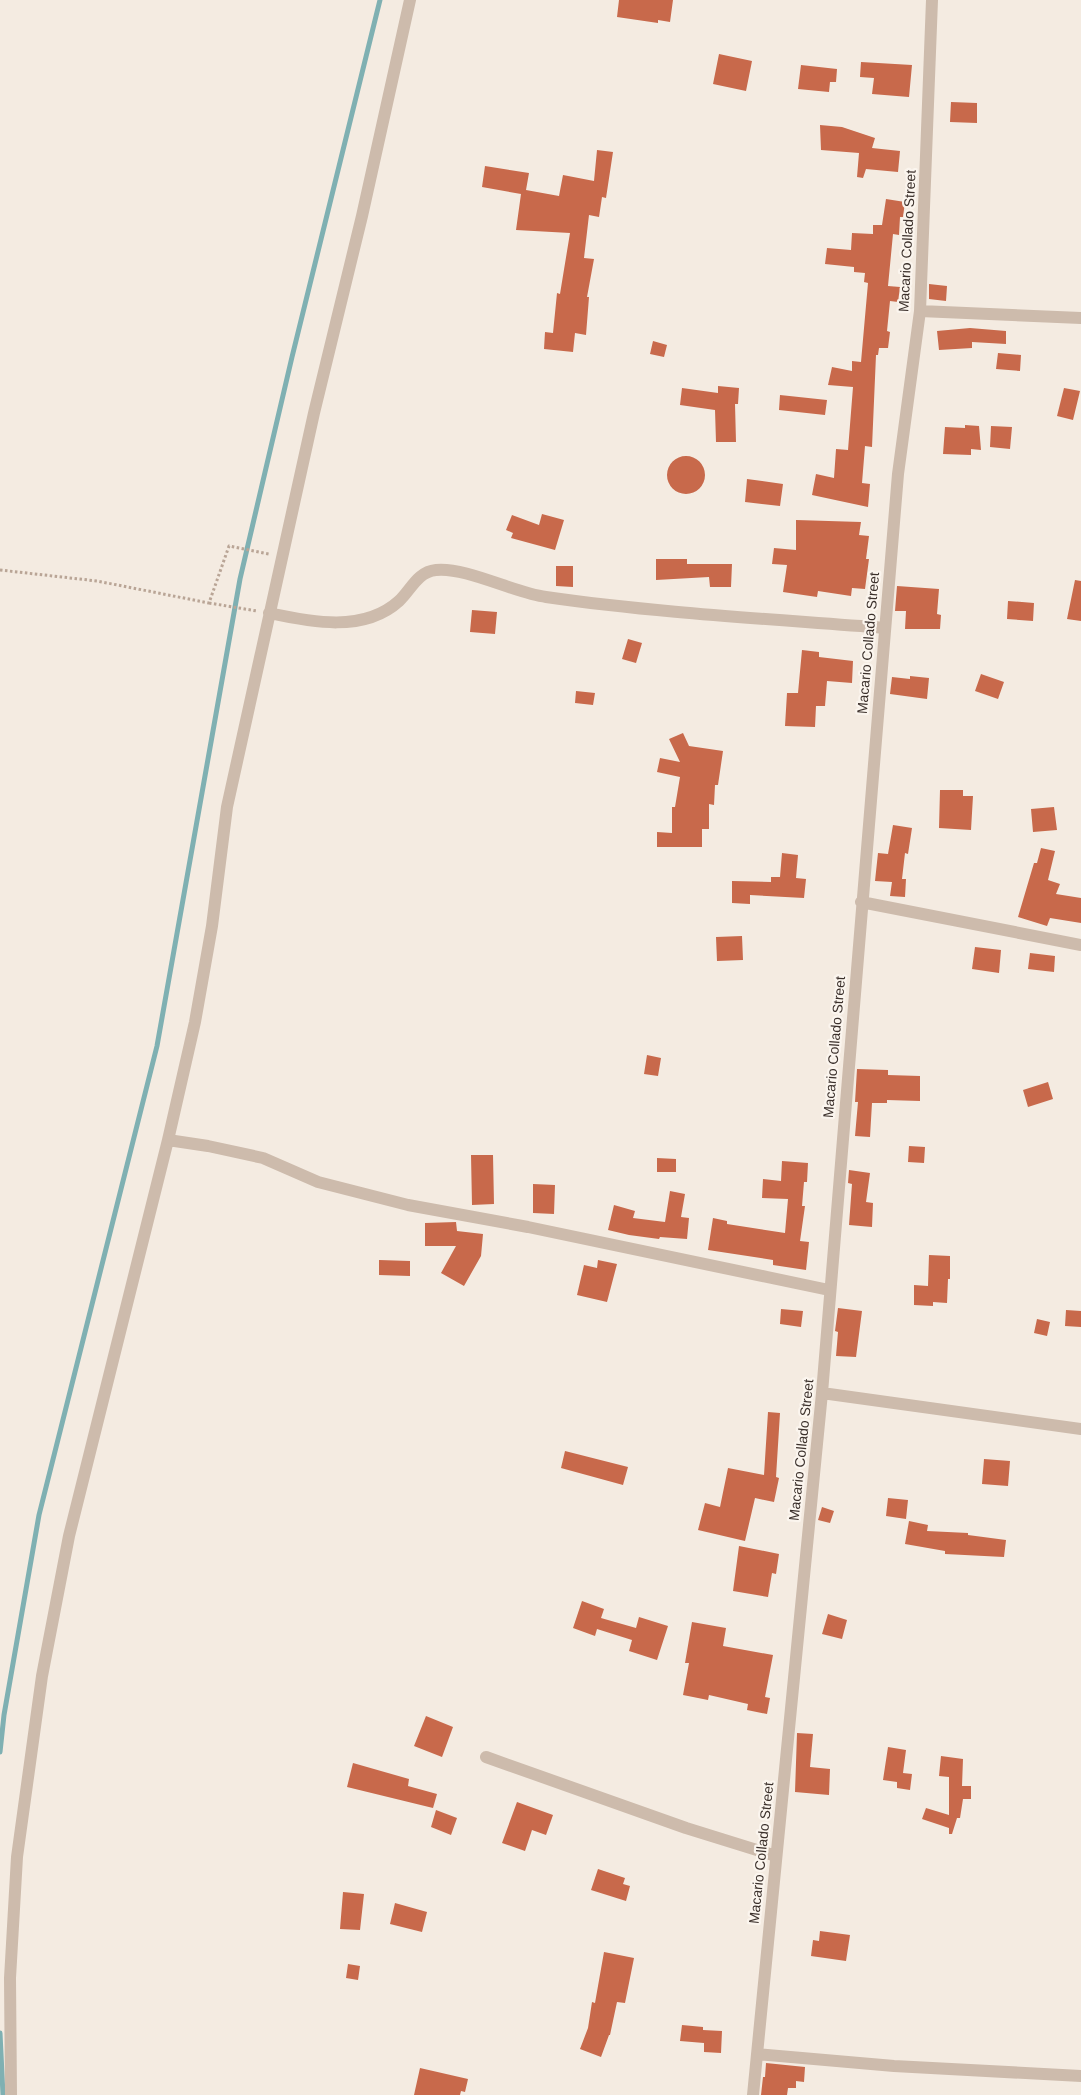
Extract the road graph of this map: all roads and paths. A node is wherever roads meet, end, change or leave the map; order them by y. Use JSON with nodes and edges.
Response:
{"nodes":[{"id":1,"x":410,"y":0,"type":"edge"},
{"id":2,"x":932,"y":0,"type":"edge"},
{"id":3,"x":920,"y":311,"type":"junction"},
{"id":4,"x":1081,"y":318,"type":"edge"},
{"id":5,"x":269,"y":553,"type":"dead end"},
{"id":6,"x":0,"y":570,"type":"edge"},
{"id":7,"x":209,"y":603,"type":"junction"},
{"id":8,"x":263,"y":612,"type":"junction"},
{"id":9,"x":884,"y":628,"type":"junction"},
{"id":10,"x":862,"y":902,"type":"junction"},
{"id":11,"x":1081,"y":945,"type":"edge"},
{"id":12,"x":168,"y":1140,"type":"junction"},
{"id":13,"x":829,"y":1290,"type":"junction"},
{"id":14,"x":822,"y":1393,"type":"junction"},
{"id":15,"x":1081,"y":1428,"type":"edge"},
{"id":16,"x":486,"y":1757,"type":"dead end"},
{"id":17,"x":776,"y":1856,"type":"junction"},
{"id":18,"x":757,"y":2054,"type":"junction"},
{"id":19,"x":1081,"y":2076,"type":"edge"},
{"id":20,"x":11,"y":2095,"type":"edge"},
{"id":21,"x":753,"y":2095,"type":"edge"}],
"edges":[{"from":1,"to":8,"type":"street"},
{"from":2,"to":3,"type":"street","name":"Macario Collado Street"},
{"from":3,"to":4,"type":"street"},
{"from":3,"to":9,"type":"street","name":"Macario Collado Street"},
{"from":5,"to":7,"type":"path"},
{"from":6,"to":7,"type":"path"},
{"from":7,"to":8,"type":"path"},
{"from":8,"to":9,"type":"street"},
{"from":8,"to":12,"type":"street"},
{"from":9,"to":10,"type":"street","name":"Macario Collado Street"},
{"from":10,"to":11,"type":"street"},
{"from":10,"to":13,"type":"street","name":"Macario Collado Street"},
{"from":12,"to":13,"type":"street"},
{"from":12,"to":20,"type":"street"},
{"from":13,"to":14,"type":"street","name":"Macario Collado Street"},
{"from":14,"to":15,"type":"street"},
{"from":14,"to":17,"type":"street","name":"Macario Collado Street"},
{"from":16,"to":17,"type":"street"},
{"from":17,"to":18,"type":"street","name":"Macario Collado Street"},
{"from":18,"to":19,"type":"street"},
{"from":18,"to":21,"type":"street","name":"Macario Collado Street"}]}
